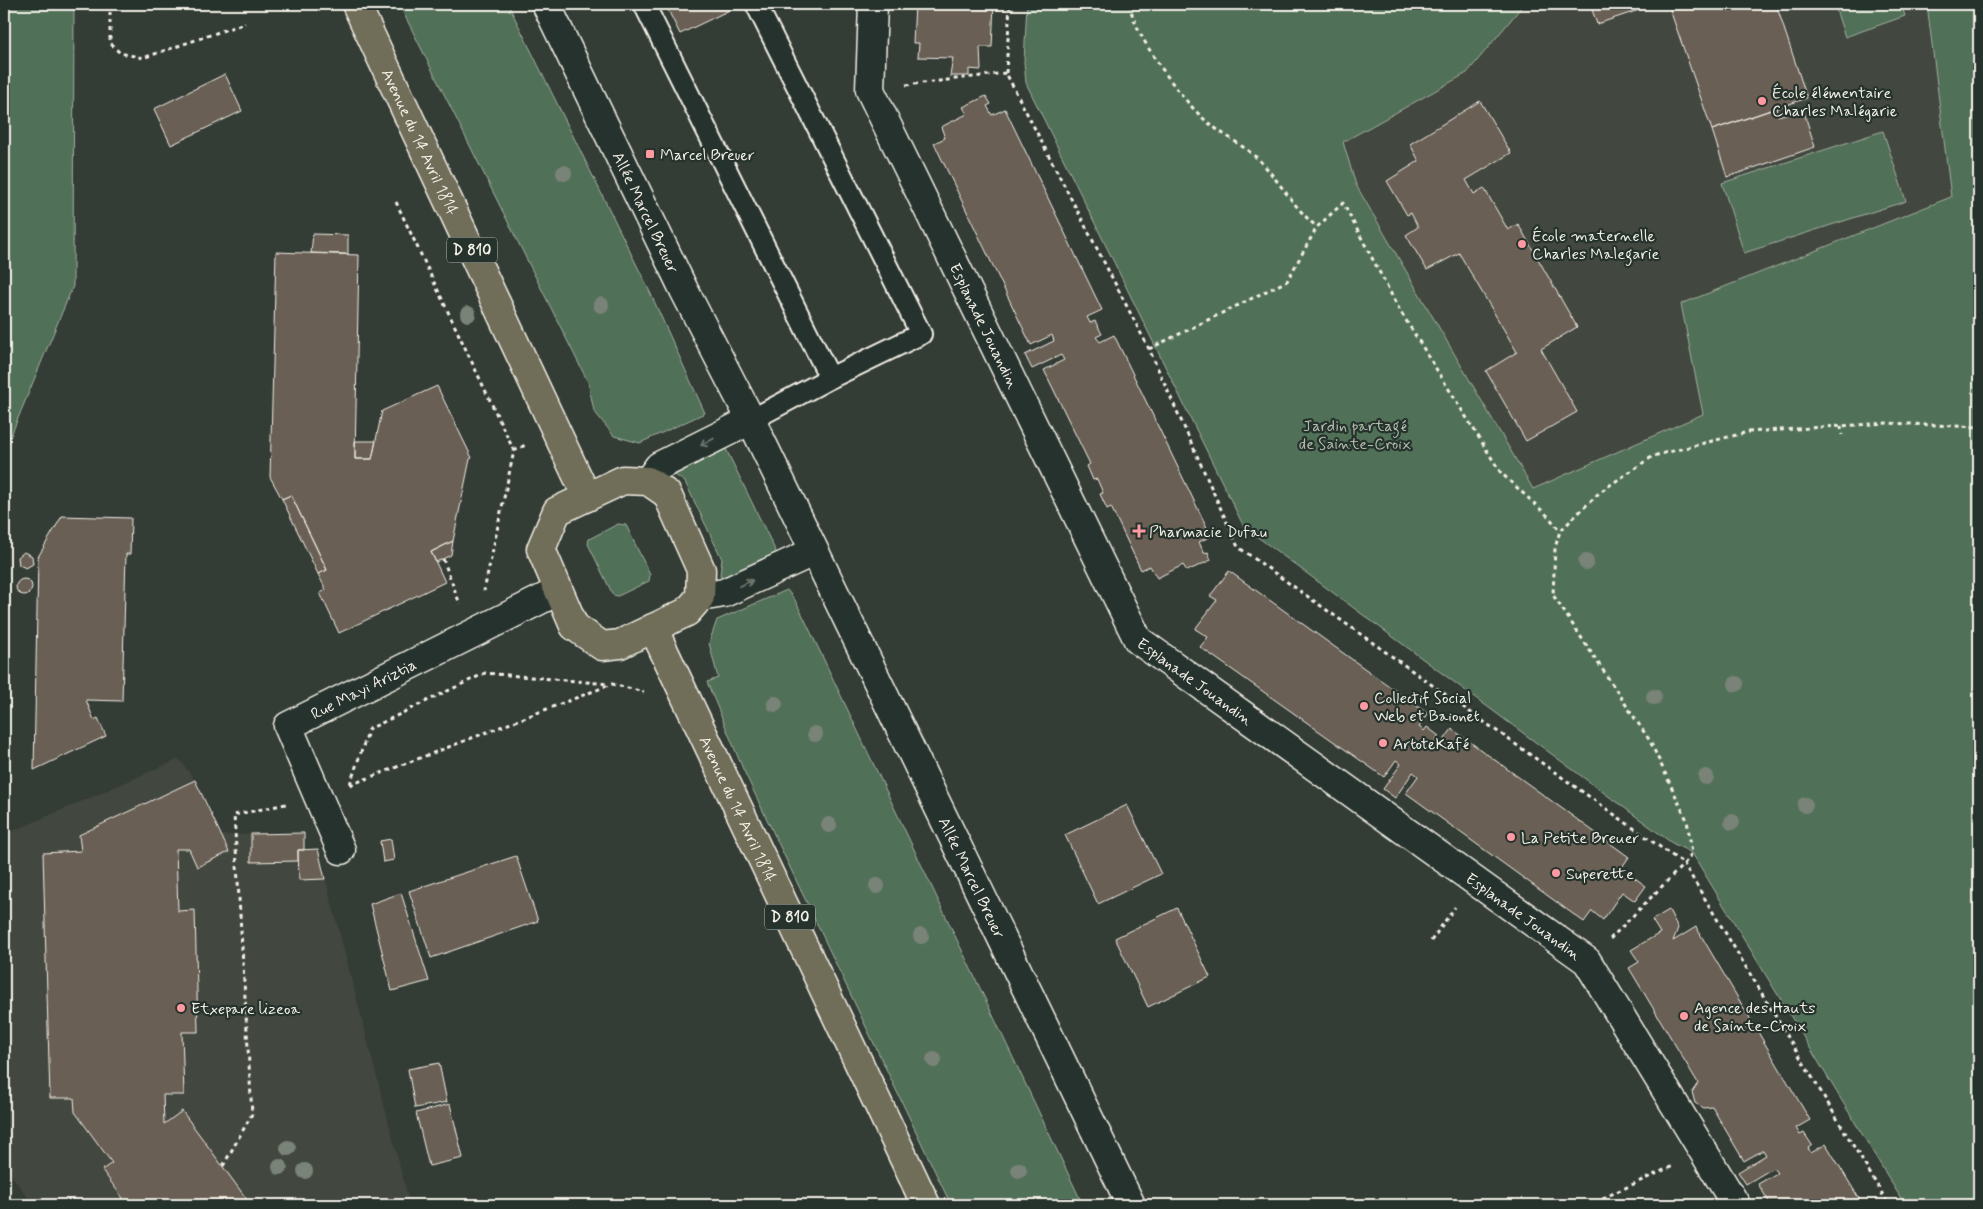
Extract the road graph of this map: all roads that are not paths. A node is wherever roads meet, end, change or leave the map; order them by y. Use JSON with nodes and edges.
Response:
{"nodes":[{"id":1,"x":356,"y":4,"type":"edge"},
{"id":2,"x":546,"y":4,"type":"edge"},
{"id":3,"x":644,"y":4,"type":"edge"},
{"id":4,"x":756,"y":4,"type":"edge"},
{"id":5,"x":873,"y":4,"type":"edge"},
{"id":6,"x":830,"y":378,"type":"junction"},
{"id":7,"x":751,"y":420,"type":"junction"},
{"id":8,"x":648,"y":481,"type":"junction"},
{"id":9,"x":587,"y":496,"type":"junction"},
{"id":10,"x":813,"y":552,"type":"junction"},
{"id":11,"x":558,"y":591,"type":"junction"},
{"id":12,"x":700,"y":597,"type":"junction"},
{"id":13,"x":653,"y":628,"type":"junction"},
{"id":14,"x":341,"y":850,"type":"dead end"},
{"id":15,"x":926,"y":1205,"type":"edge"},
{"id":16,"x":1130,"y":1205,"type":"edge"},
{"id":17,"x":1736,"y":1205,"type":"edge"}],
"edges":[{"from":1,"to":9,"type":"main road","name":"Avenue du 14 Avril 1814","number":"D 810"},
{"from":2,"to":7,"type":"street","name":"Allée Marcel Breuer"},
{"from":3,"to":6,"type":"lane"},
{"from":4,"to":6,"type":"lane"},
{"from":5,"to":17,"type":"street","name":"Esplanade Jouandin"},
{"from":6,"to":7,"type":"lane"},
{"from":7,"to":8,"type":"street","one_way":true},
{"from":7,"to":10,"type":"street","name":"Allée Marcel Breuer"},
{"from":8,"to":9,"type":"main road"},
{"from":8,"to":12,"type":"main road"},
{"from":9,"to":11,"type":"main road"},
{"from":12,"to":10,"type":"street","one_way":true},
{"from":10,"to":16,"type":"street","name":"Allée Marcel Breuer"},
{"from":11,"to":13,"type":"main road"},
{"from":11,"to":14,"type":"street","name":"Rue Mayi Ariztia"},
{"from":12,"to":13,"type":"main road"},
{"from":13,"to":15,"type":"main road","name":"Avenue du 14 Avril 1814","number":"D 810"}]}
